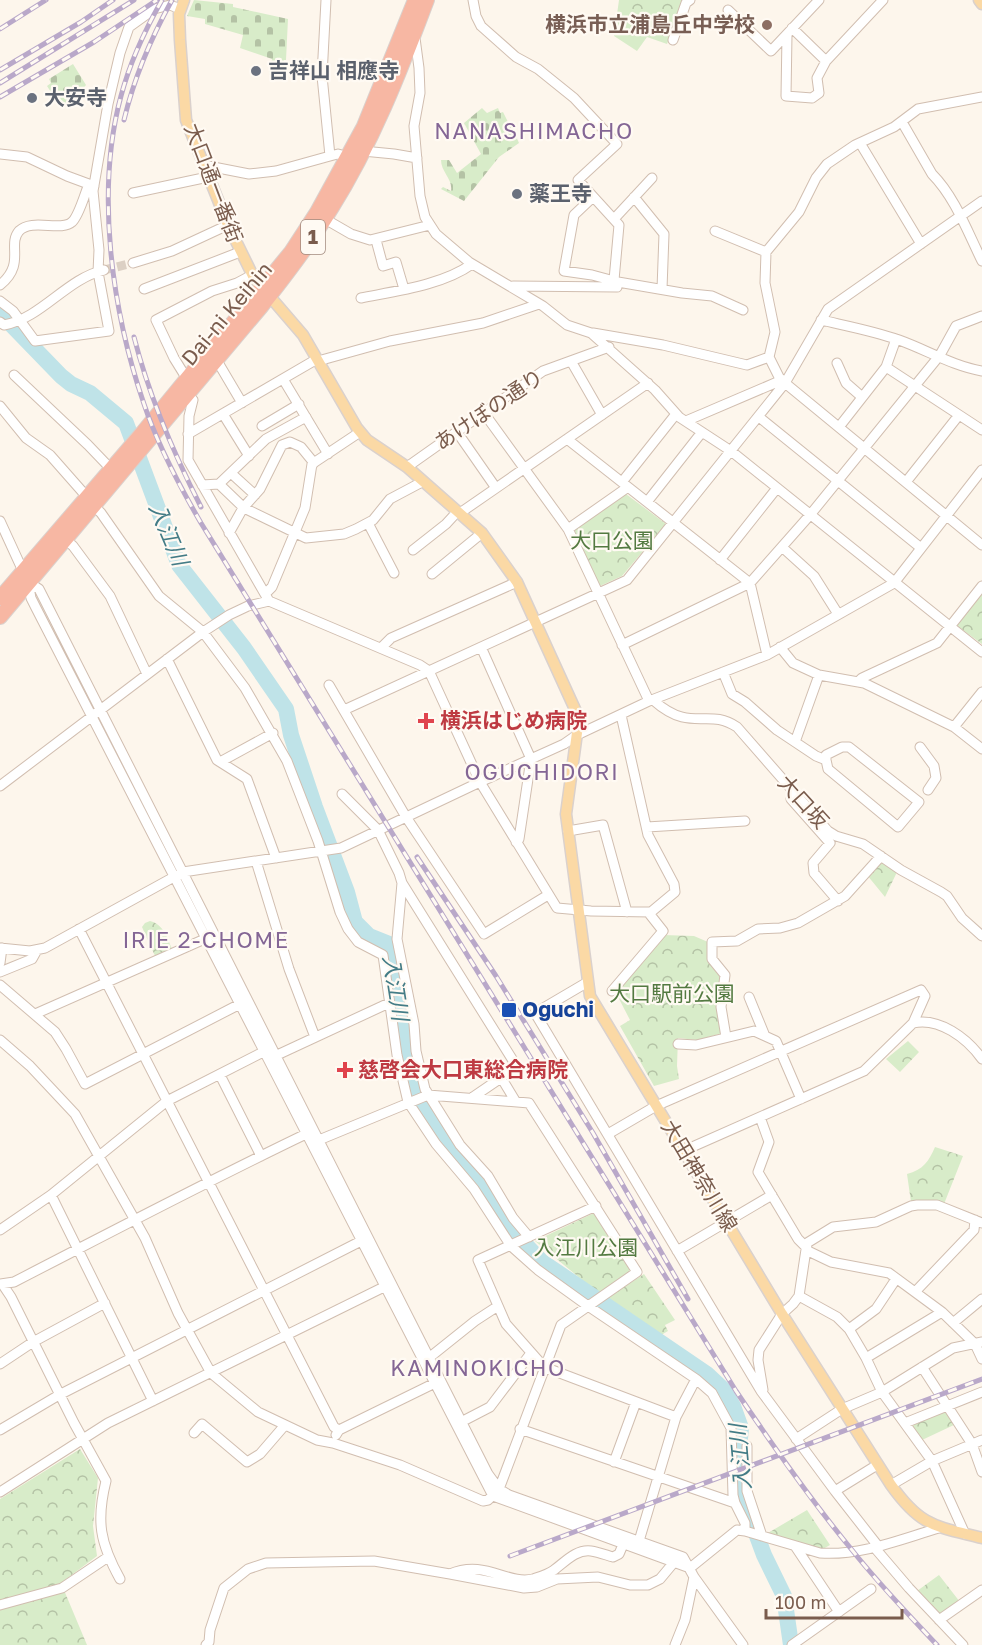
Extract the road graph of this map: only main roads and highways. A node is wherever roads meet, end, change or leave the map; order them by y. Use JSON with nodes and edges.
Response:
{"nodes":[{"id":1,"x":184,"y":0,"type":"edge"},
{"id":2,"x":427,"y":0,"type":"edge"},
{"id":3,"x":979,"y":0,"type":"edge"},
{"id":4,"x":412,"y":3,"type":"edge"},
{"id":5,"x":982,"y":4,"type":"edge"},
{"id":6,"x":265,"y":293,"type":"junction"},
{"id":7,"x":360,"y":432,"type":"joint"},
{"id":8,"x":145,"y":437,"type":"junction"},
{"id":9,"x":128,"y":458,"type":"junction"},
{"id":10,"x":90,"y":502,"type":"junction"},
{"id":11,"x":26,"y":577,"type":"junction"},
{"id":12,"x":0,"y":598,"type":"edge"},
{"id":13,"x":0,"y":617,"type":"edge"},
{"id":14,"x":982,"y":1538,"type":"edge"}],
"edges":[{"from":1,"to":6,"type":"main road","name":"大口通一番街"},
{"from":2,"to":6,"type":"highway","name":"Dai-ni Keihin","number":"1"},
{"from":3,"to":5,"type":"main road"},
{"from":4,"to":6,"type":"highway","name":"Dai-ni Keihin","number":"1"},
{"from":6,"to":7,"type":"main road","name":"大口通一番街"},
{"from":6,"to":8,"type":"highway","name":"Dai-ni Keihin","number":"1"},
{"from":6,"to":8,"type":"highway","name":"Dai-ni Keihin","number":"1"},
{"from":7,"to":14,"type":"main road","name":"大田神奈川線"},
{"from":8,"to":9,"type":"highway","name":"Dai-ni Keihin","number":"1"},
{"from":9,"to":10,"type":"highway","name":"Dai-ni Keihin","number":"1"},
{"from":9,"to":10,"type":"highway","name":"Dai-ni Keihin","number":"1"},
{"from":10,"to":11,"type":"highway","name":"Dai-ni Keihin","number":"1"},
{"from":10,"to":11,"type":"highway","name":"Dai-ni Keihin","number":"1"},
{"from":11,"to":12,"type":"highway","name":"Dai-ni Keihin","number":"1"},
{"from":11,"to":13,"type":"highway","name":"Dai-ni Keihin","number":"1"}]}
